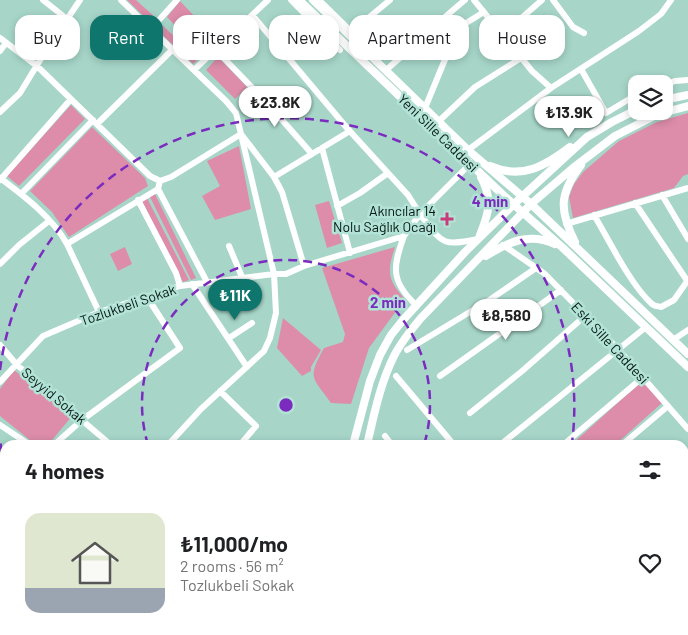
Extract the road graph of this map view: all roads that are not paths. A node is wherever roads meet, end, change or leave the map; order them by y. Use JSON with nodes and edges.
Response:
{"nodes":[{"id":1,"x":43,"y":0,"type":"edge"},
{"id":2,"x":80,"y":0,"type":"edge"},
{"id":3,"x":120,"y":0,"type":"edge"},
{"id":4,"x":177,"y":0,"type":"edge"},
{"id":5,"x":268,"y":0,"type":"edge"},
{"id":6,"x":291,"y":0,"type":"edge"},
{"id":7,"x":299,"y":0,"type":"edge"},
{"id":8,"x":316,"y":0,"type":"edge"},
{"id":9,"x":390,"y":0,"type":"edge"},
{"id":10,"x":465,"y":0,"type":"edge"},
{"id":11,"x":474,"y":0,"type":"edge"},
{"id":12,"x":542,"y":0,"type":"edge"},
{"id":13,"x":552,"y":0,"type":"edge"},
{"id":14,"x":671,"y":0,"type":"edge"},
{"id":15,"x":484,"y":12,"type":"junction"},
{"id":16,"x":62,"y":15,"type":"edge"},
{"id":17,"x":70,"y":15,"type":"edge"},
{"id":18,"x":137,"y":15,"type":"edge"},
{"id":19,"x":163,"y":15,"type":"edge"},
{"id":20,"x":253,"y":15,"type":"edge"},
{"id":21,"x":372,"y":15,"type":"edge"},
{"id":22,"x":486,"y":15,"type":"edge"},
{"id":23,"x":524,"y":15,"type":"edge"},
{"id":24,"x":259,"y":24,"type":"edge"},
{"id":25,"x":584,"y":33,"type":"dead end"},
{"id":26,"x":349,"y":34,"type":"edge"},
{"id":27,"x":0,"y":38,"type":"edge"},
{"id":28,"x":163,"y":39,"type":"edge"},
{"id":29,"x":6,"y":43,"type":"junction"},
{"id":30,"x":173,"y":49,"type":"joint"},
{"id":31,"x":340,"y":50,"type":"dead end"},
{"id":32,"x":0,"y":51,"type":"edge"},
{"id":33,"x":41,"y":60,"type":"edge"},
{"id":34,"x":184,"y":60,"type":"edge"},
{"id":35,"x":205,"y":60,"type":"edge"},
{"id":36,"x":226,"y":60,"type":"edge"},
{"id":37,"x":378,"y":60,"type":"edge"},
{"id":38,"x":519,"y":60,"type":"edge"},
{"id":39,"x":524,"y":60,"type":"edge"},
{"id":40,"x":37,"y":66,"type":"junction"},
{"id":41,"x":387,"y":68,"type":"junction"},
{"id":42,"x":581,"y":69,"type":"junction"},
{"id":43,"x":194,"y":70,"type":"junction"},
{"id":44,"x":688,"y":80,"type":"edge"},
{"id":45,"x":673,"y":82,"type":"edge"},
{"id":46,"x":551,"y":88,"type":"junction"},
{"id":47,"x":688,"y":95,"type":"edge"},
{"id":48,"x":673,"y":98,"type":"edge"},
{"id":49,"x":72,"y":99,"type":"junction"},
{"id":50,"x":628,"y":100,"type":"edge"},
{"id":51,"x":424,"y":105,"type":"junction"},
{"id":52,"x":688,"y":106,"type":"edge"},
{"id":53,"x":0,"y":112,"type":"edge"},
{"id":54,"x":628,"y":114,"type":"edge"},
{"id":55,"x":438,"y":121,"type":"junction"},
{"id":56,"x":95,"y":122,"type":"junction"},
{"id":57,"x":350,"y":131,"type":"junction"},
{"id":58,"x":241,"y":134,"type":"junction"},
{"id":59,"x":587,"y":137,"type":"junction"},
{"id":60,"x":322,"y":148,"type":"junction"},
{"id":61,"x":468,"y":150,"type":"junction"},
{"id":62,"x":312,"y":154,"type":"junction"},
{"id":63,"x":590,"y":154,"type":"junction"},
{"id":64,"x":481,"y":162,"type":"junction"},
{"id":65,"x":470,"y":164,"type":"junction"},
{"id":66,"x":478,"y":171,"type":"junction"},
{"id":67,"x":388,"y":174,"type":"junction"},
{"id":68,"x":274,"y":177,"type":"junction"},
{"id":69,"x":0,"y":179,"type":"edge"},
{"id":70,"x":160,"y":181,"type":"junction"},
{"id":71,"x":688,"y":188,"type":"edge"},
{"id":72,"x":158,"y":189,"type":"junction"},
{"id":73,"x":21,"y":194,"type":"junction"},
{"id":74,"x":662,"y":195,"type":"junction"},
{"id":75,"x":522,"y":196,"type":"junction"},
{"id":76,"x":138,"y":200,"type":"junction"},
{"id":77,"x":635,"y":203,"type":"junction"},
{"id":78,"x":531,"y":204,"type":"junction"},
{"id":79,"x":513,"y":205,"type":"junction"},
{"id":80,"x":337,"y":206,"type":"junction"},
{"id":81,"x":523,"y":213,"type":"junction"},
{"id":82,"x":420,"y":214,"type":"junction"},
{"id":83,"x":594,"y":215,"type":"junction"},
{"id":84,"x":49,"y":221,"type":"junction"},
{"id":85,"x":566,"y":224,"type":"junction"},
{"id":86,"x":404,"y":236,"type":"junction"},
{"id":87,"x":478,"y":239,"type":"junction"},
{"id":88,"x":688,"y":239,"type":"edge"},
{"id":89,"x":67,"y":244,"type":"junction"},
{"id":90,"x":503,"y":245,"type":"junction"},
{"id":91,"x":229,"y":246,"type":"dead end"},
{"id":92,"x":564,"y":248,"type":"junction"},
{"id":93,"x":578,"y":248,"type":"junction"},
{"id":94,"x":350,"y":253,"type":"junction"},
{"id":95,"x":476,"y":262,"type":"junction"},
{"id":96,"x":0,"y":264,"type":"edge"},
{"id":97,"x":304,"y":266,"type":"junction"},
{"id":98,"x":536,"y":268,"type":"junction"},
{"id":99,"x":274,"y":274,"type":"junction"},
{"id":100,"x":242,"y":277,"type":"junction"},
{"id":101,"x":688,"y":281,"type":"edge"},
{"id":102,"x":207,"y":282,"type":"junction"},
{"id":103,"x":192,"y":284,"type":"junction"},
{"id":104,"x":180,"y":286,"type":"junction"},
{"id":105,"x":561,"y":290,"type":"junction"},
{"id":106,"x":147,"y":297,"type":"junction"},
{"id":107,"x":416,"y":304,"type":"junction"},
{"id":108,"x":99,"y":312,"type":"junction"},
{"id":109,"x":585,"y":316,"type":"junction"},
{"id":110,"x":252,"y":323,"type":"dead end"},
{"id":111,"x":646,"y":327,"type":"junction"},
{"id":112,"x":688,"y":330,"type":"edge"},
{"id":113,"x":228,"y":338,"type":"junction"},
{"id":114,"x":674,"y":340,"type":"junction"},
{"id":115,"x":0,"y":345,"type":"edge"},
{"id":116,"x":407,"y":350,"type":"dead end"},
{"id":117,"x":618,"y":350,"type":"junction"},
{"id":118,"x":688,"y":354,"type":"edge"},
{"id":119,"x":17,"y":365,"type":"junction"},
{"id":120,"x":247,"y":367,"type":"junction"},
{"id":121,"x":688,"y":368,"type":"edge"},
{"id":122,"x":396,"y":376,"type":"dead end"},
{"id":123,"x":440,"y":376,"type":"dead end"},
{"id":124,"x":642,"y":378,"type":"junction"},
{"id":125,"x":0,"y":382,"type":"edge"},
{"id":126,"x":220,"y":391,"type":"junction"},
{"id":127,"x":668,"y":406,"type":"junction"},
{"id":128,"x":470,"y":413,"type":"dead end"},
{"id":129,"x":82,"y":420,"type":"junction"},
{"id":130,"x":0,"y":425,"type":"edge"},
{"id":131,"x":688,"y":429,"type":"edge"},
{"id":132,"x":385,"y":436,"type":"dead end"},
{"id":133,"x":22,"y":440,"type":"edge"},
{"id":134,"x":60,"y":440,"type":"edge"},
{"id":135,"x":105,"y":440,"type":"edge"},
{"id":136,"x":173,"y":440,"type":"edge"},
{"id":137,"x":244,"y":440,"type":"edge"},
{"id":138,"x":354,"y":440,"type":"edge"},
{"id":139,"x":368,"y":440,"type":"edge"},
{"id":140,"x":388,"y":440,"type":"edge"},
{"id":141,"x":450,"y":440,"type":"edge"},
{"id":142,"x":506,"y":440,"type":"edge"},
{"id":143,"x":569,"y":440,"type":"edge"},
{"id":144,"x":628,"y":440,"type":"edge"}],
"edges":[{"from":1,"to":16,"type":"street"},
{"from":2,"to":17,"type":"street"},
{"from":3,"to":18,"type":"street"},
{"from":4,"to":19,"type":"street"},
{"from":5,"to":20,"type":"street"},
{"from":6,"to":31,"type":"street"},
{"from":7,"to":65,"type":"main road","name":"Yeni Sille Caddesi"},
{"from":8,"to":26,"type":"main road","name":"Yeni Sille Caddesi"},
{"from":8,"to":41,"type":"street"},
{"from":9,"to":21,"type":"street"},
{"from":10,"to":41,"type":"street"},
{"from":11,"to":15,"type":"street"},
{"from":12,"to":23,"type":"street"},
{"from":13,"to":25,"type":"street"},
{"from":14,"to":42,"type":"street"},
{"from":15,"to":22,"type":"street"},
{"from":15,"to":51,"type":"street"},
{"from":24,"to":57,"type":"street"},
{"from":27,"to":29,"type":"street"},
{"from":28,"to":30,"type":"street"},
{"from":29,"to":32,"type":"street"},
{"from":29,"to":40,"type":"street"},
{"from":30,"to":56,"type":"street"},
{"from":33,"to":40,"type":"street"},
{"from":34,"to":43,"type":"street"},
{"from":35,"to":43,"type":"street"},
{"from":36,"to":62,"type":"street"},
{"from":37,"to":41,"type":"main road","name":"Yeni Sille Caddesi"},
{"from":38,"to":55,"type":"street"},
{"from":39,"to":46,"type":"street"},
{"from":40,"to":49,"type":"street"},
{"from":40,"to":53,"type":"street"},
{"from":41,"to":51,"type":"main road","name":"Yeni Sille Caddesi"},
{"from":42,"to":46,"type":"street"},
{"from":42,"to":50,"type":"street"},
{"from":43,"to":58,"type":"street"},
{"from":44,"to":45,"type":"street"},
{"from":46,"to":61,"type":"street"},
{"from":47,"to":48,"type":"main road"},
{"from":49,"to":56,"type":"street"},
{"from":49,"to":69,"type":"street"},
{"from":51,"to":55,"type":"main road","name":"Yeni Sille Caddesi"},
{"from":52,"to":63,"type":"main road"},
{"from":54,"to":59,"type":"main road"},
{"from":55,"to":61,"type":"main road","name":"Yeni Sille Caddesi"},
{"from":56,"to":70,"type":"street"},
{"from":56,"to":73,"type":"street"},
{"from":57,"to":60,"type":"street"},
{"from":57,"to":67,"type":"street"},
{"from":58,"to":68,"type":"street"},
{"from":58,"to":70,"type":"street"},
{"from":58,"to":99,"type":"street"},
{"from":59,"to":64,"type":"main road"},
{"from":59,"to":75,"type":"main road"},
{"from":60,"to":62,"type":"street"},
{"from":60,"to":80,"type":"street"},
{"from":61,"to":64,"type":"main road","name":"Yeni Sille Caddesi"},
{"from":62,"to":68,"type":"street"},
{"from":63,"to":78,"type":"main road"},
{"from":63,"to":85,"type":"main road"},
{"from":64,"to":75,"type":"main road","name":"Yeni Sille Caddesi"},
{"from":65,"to":66,"type":"main road","name":"Yeni Sille Caddesi"},
{"from":65,"to":82,"type":"street"},
{"from":66,"to":79,"type":"main road","name":"Yeni Sille Caddesi"},
{"from":66,"to":87,"type":"main road"},
{"from":67,"to":80,"type":"street"},
{"from":67,"to":82,"type":"street"},
{"from":68,"to":97,"type":"street"},
{"from":69,"to":73,"type":"street"},
{"from":70,"to":72,"type":"street"},
{"from":71,"to":74,"type":"street"},
{"from":72,"to":76,"type":"street"},
{"from":72,"to":102,"type":"street"},
{"from":73,"to":84,"type":"street"},
{"from":74,"to":77,"type":"street"},
{"from":74,"to":88,"type":"street"},
{"from":75,"to":78,"type":"main road","name":"Yeni Sille Caddesi"},
{"from":75,"to":79,"type":"main road"},
{"from":76,"to":89,"type":"street"},
{"from":76,"to":104,"type":"street"},
{"from":77,"to":83,"type":"street"},
{"from":77,"to":101,"type":"street"},
{"from":78,"to":81,"type":"main road"},
{"from":78,"to":93,"type":"main road","name":"Yeni Sille Caddesi"},
{"from":79,"to":81,"type":"main road","name":"Yeni Sille Caddesi"},
{"from":79,"to":87,"type":"main road"},
{"from":80,"to":94,"type":"street"},
{"from":81,"to":92,"type":"main road","name":"Yeni Sille Caddesi"},
{"from":81,"to":95,"type":"main road"},
{"from":82,"to":86,"type":"street"},
{"from":82,"to":87,"type":"street"},
{"from":83,"to":85,"type":"street"},
{"from":83,"to":101,"type":"street"},
{"from":84,"to":89,"type":"street"},
{"from":84,"to":96,"type":"street"},
{"from":85,"to":93,"type":"main road"},
{"from":86,"to":94,"type":"street","name":"Tozlukbeli Sokak"},
{"from":86,"to":107,"type":"street"},
{"from":87,"to":107,"type":"main road"},
{"from":89,"to":108,"type":"street"},
{"from":90,"to":92,"type":"main road"},
{"from":90,"to":95,"type":"main road"},
{"from":90,"to":98,"type":"street","name":"Eski Sille Caddesi"},
{"from":91,"to":100,"type":"street"},
{"from":92,"to":111,"type":"main road","name":"Yeni Sille Caddesi"},
{"from":93,"to":114,"type":"main road","name":"Yeni Sille Caddesi"},
{"from":94,"to":97,"type":"street","name":"Tozlukbeli Sokak"},
{"from":95,"to":139,"type":"main road"},
{"from":97,"to":99,"type":"street","name":"Tozlukbeli Sokak"},
{"from":98,"to":105,"type":"street","name":"Eski Sille Caddesi"},
{"from":98,"to":116,"type":"street"},
{"from":99,"to":100,"type":"street","name":"Tozlukbeli Sokak"},
{"from":99,"to":120,"type":"street"},
{"from":100,"to":102,"type":"street","name":"Tozlukbeli Sokak"},
{"from":102,"to":103,"type":"street","name":"Tozlukbeli Sokak"},
{"from":103,"to":104,"type":"street","name":"Tozlukbeli Sokak"},
{"from":103,"to":113,"type":"street"},
{"from":104,"to":106,"type":"street","name":"Tozlukbeli Sokak"},
{"from":105,"to":109,"type":"street","name":"Eski Sille Caddesi"},
{"from":105,"to":123,"type":"street"},
{"from":106,"to":108,"type":"street","name":"Tozlukbeli Sokak"},
{"from":106,"to":129,"type":"street"},
{"from":107,"to":138,"type":"main road"},
{"from":108,"to":119,"type":"street","name":"Tozlukbeli Sokak"},
{"from":109,"to":117,"type":"street","name":"Eski Sille Caddesi"},
{"from":109,"to":128,"type":"street"},
{"from":110,"to":113,"type":"street"},
{"from":111,"to":117,"type":"street"},
{"from":111,"to":121,"type":"main road","name":"Yeni Sille Caddesi"},
{"from":112,"to":114,"type":"street"},
{"from":113,"to":120,"type":"street"},
{"from":114,"to":118,"type":"main road","name":"Yeni Sille Caddesi"},
{"from":115,"to":119,"type":"street","name":"Seyyid Sokak"},
{"from":117,"to":124,"type":"street","name":"Eski Sille Caddesi"},
{"from":117,"to":142,"type":"street"},
{"from":119,"to":125,"type":"street","name":"Tozlukbeli Sokak"},
{"from":119,"to":129,"type":"street","name":"Seyyid Sokak"},
{"from":120,"to":126,"type":"street"},
{"from":122,"to":141,"type":"street"},
{"from":124,"to":127,"type":"street","name":"Eski Sille Caddesi"},
{"from":124,"to":143,"type":"street"},
{"from":126,"to":136,"type":"street"},
{"from":126,"to":137,"type":"street"},
{"from":127,"to":131,"type":"street","name":"Eski Sille Caddesi"},
{"from":127,"to":144,"type":"street"},
{"from":129,"to":134,"type":"street"},
{"from":129,"to":135,"type":"street","name":"Seyyid Sokak"},
{"from":130,"to":133,"type":"street"},
{"from":132,"to":140,"type":"street"}]}
